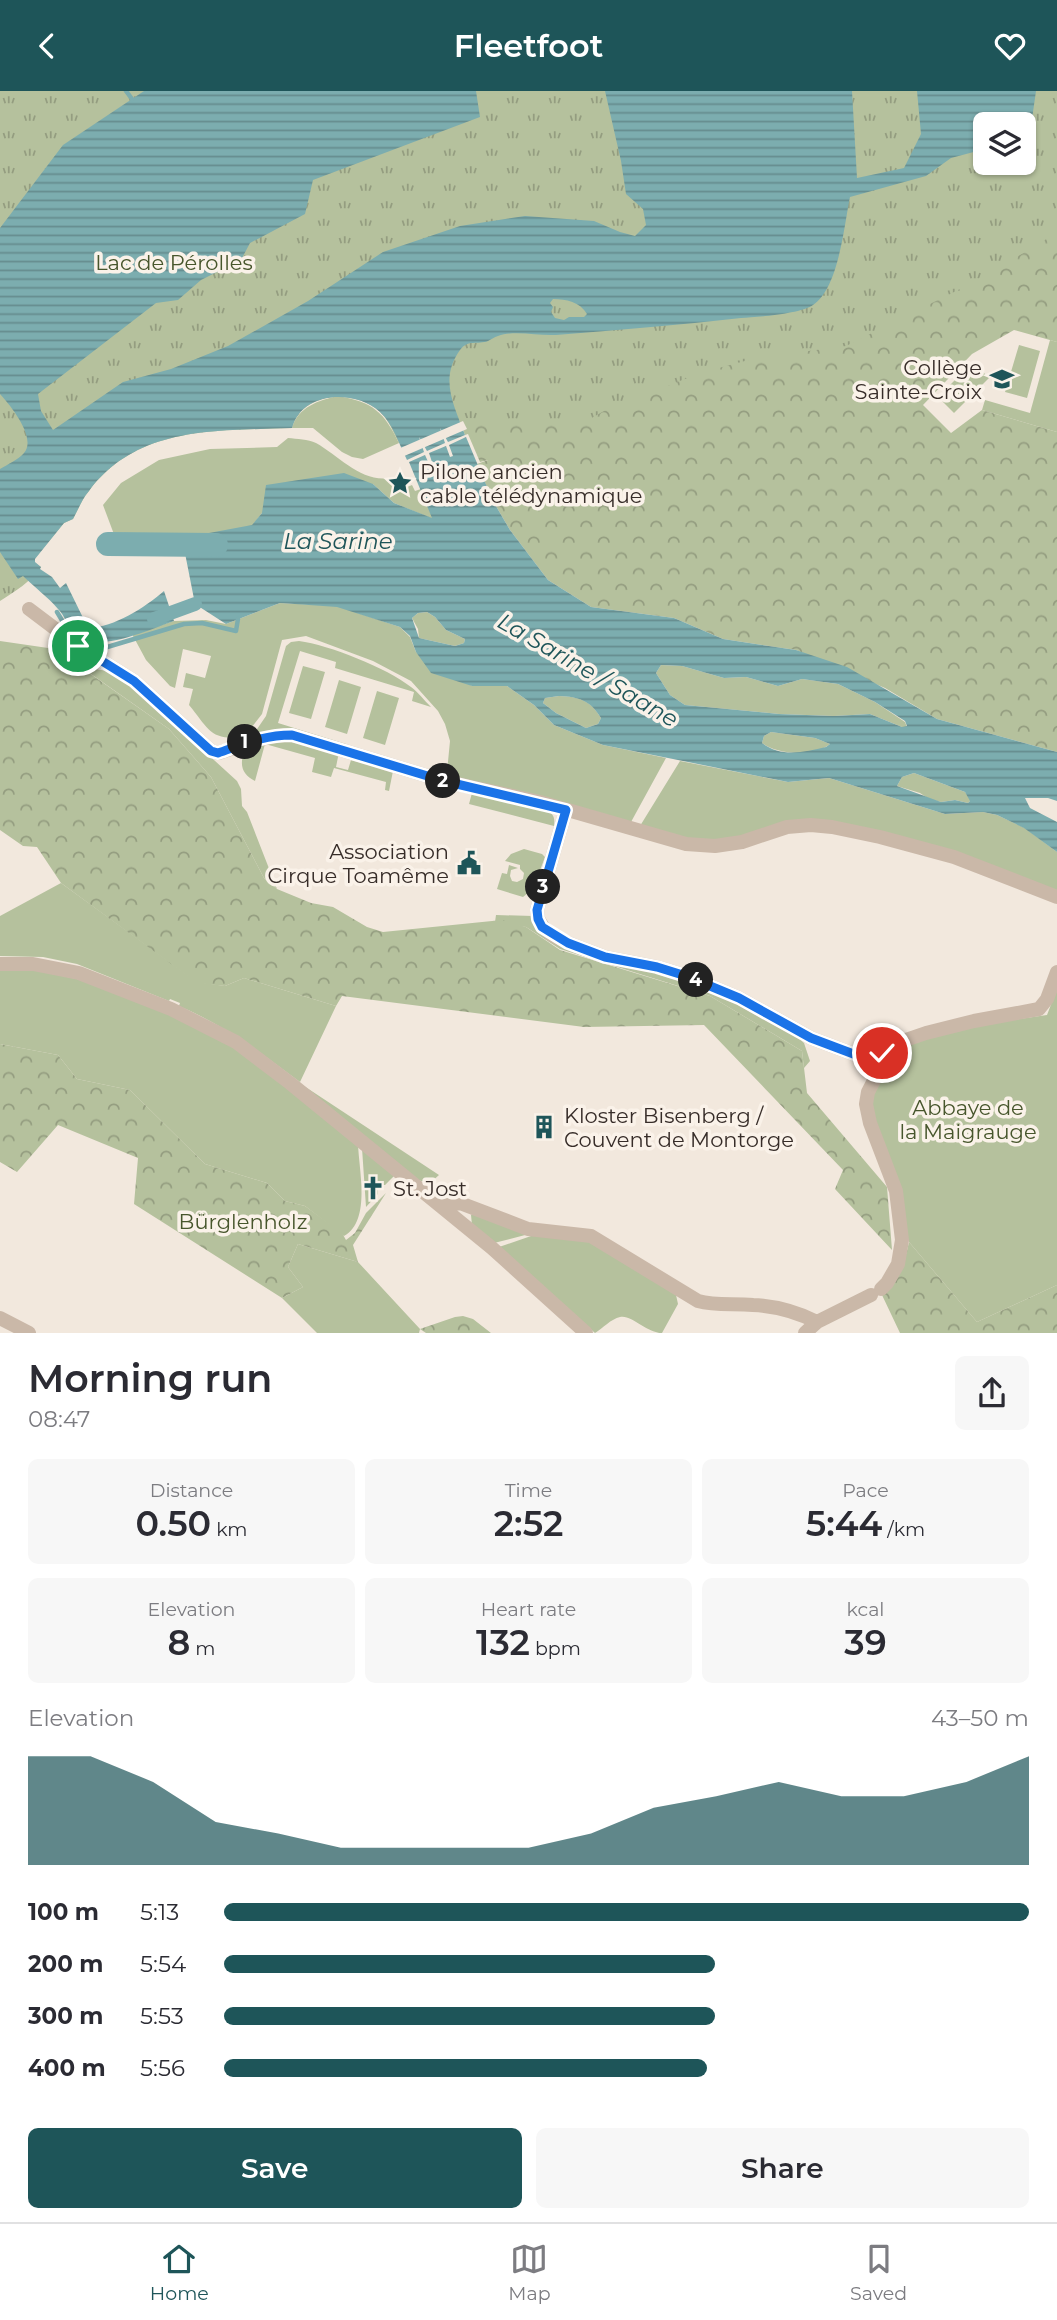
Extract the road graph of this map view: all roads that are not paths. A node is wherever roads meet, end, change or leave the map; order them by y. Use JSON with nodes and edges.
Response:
{"nodes":[{"id":1,"x":29,"y":609,"type":"dead end"},
{"id":2,"x":566,"y":810,"type":"junction"},
{"id":3,"x":1057,"y":897,"type":"edge"},
{"id":4,"x":0,"y":964,"type":"edge"},
{"id":5,"x":1057,"y":972,"type":"edge"},
{"id":6,"x":880,"y":1064,"type":"junction"},
{"id":7,"x":441,"y":1206,"type":"junction"},
{"id":8,"x":0,"y":1318,"type":"edge"},
{"id":9,"x":817,"y":1322,"type":"junction"},
{"id":10,"x":29,"y":1333,"type":"edge"},
{"id":11,"x":586,"y":1333,"type":"edge"},
{"id":12,"x":804,"y":1333,"type":"edge"}],
"edges":[{"from":1,"to":2,"type":"street"},
{"from":2,"to":3,"type":"street"},
{"from":2,"to":6,"type":"street"},
{"from":4,"to":7,"type":"street"},
{"from":5,"to":6,"type":"street"},
{"from":6,"to":9,"type":"street"},
{"from":7,"to":9,"type":"street"},
{"from":7,"to":11,"type":"street"},
{"from":8,"to":10,"type":"street"},
{"from":9,"to":12,"type":"street"}]}
